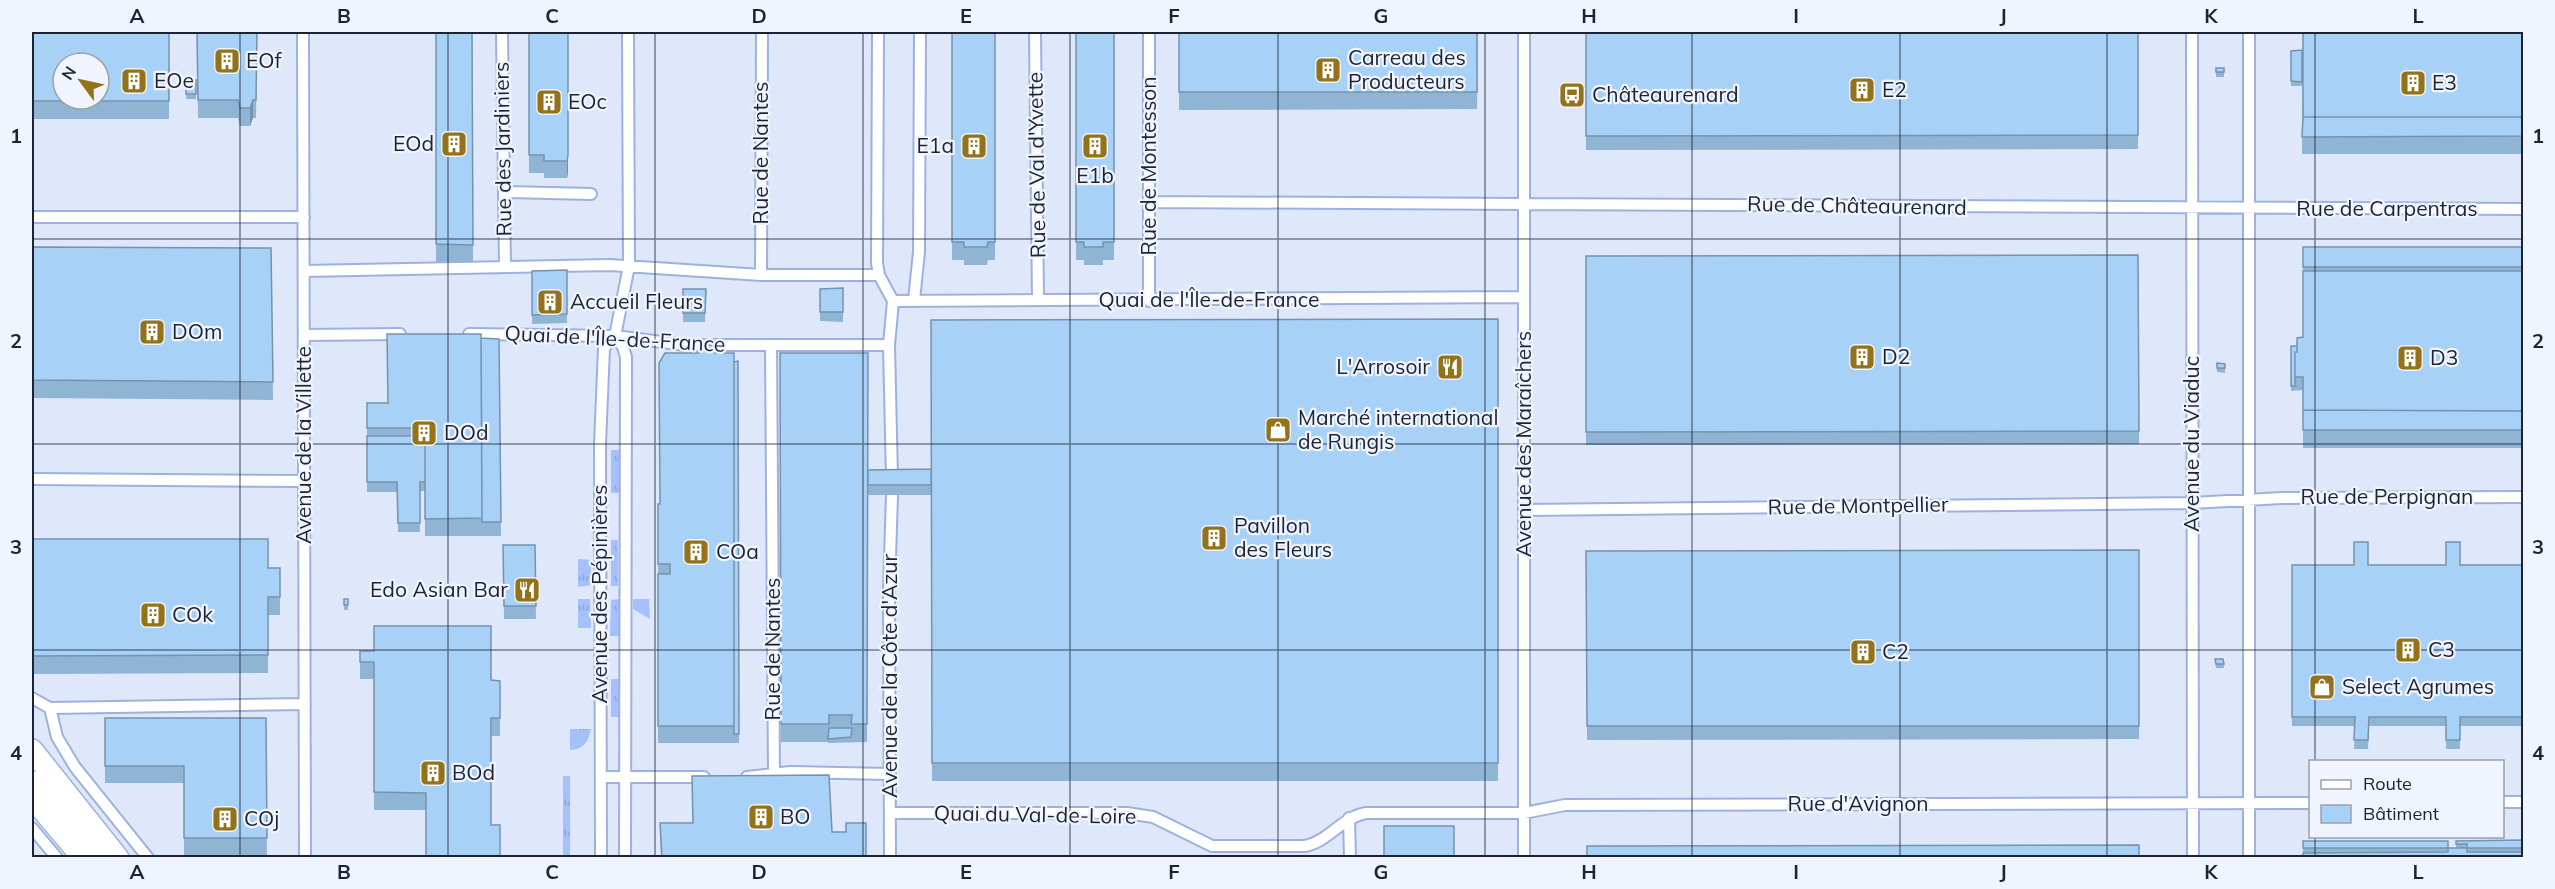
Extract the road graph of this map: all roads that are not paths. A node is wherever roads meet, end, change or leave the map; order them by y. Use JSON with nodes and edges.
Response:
{"nodes":[{"id":1,"x":303,"y":32,"type":"edge"},
{"id":2,"x":502,"y":32,"type":"edge"},
{"id":3,"x":628,"y":32,"type":"edge"},
{"id":4,"x":762,"y":32,"type":"edge"},
{"id":5,"x":878,"y":32,"type":"edge"},
{"id":6,"x":920,"y":32,"type":"edge"},
{"id":7,"x":1035,"y":32,"type":"edge"},
{"id":8,"x":1149,"y":32,"type":"edge"},
{"id":9,"x":1524,"y":32,"type":"edge"},
{"id":10,"x":2192,"y":32,"type":"edge"},
{"id":11,"x":2249,"y":32,"type":"edge"},
{"id":12,"x":504,"y":192,"type":"junction"},
{"id":13,"x":591,"y":194,"type":"dead end"},
{"id":14,"x":1149,"y":202,"type":"junction"},
{"id":15,"x":1522,"y":202,"type":"junction"},
{"id":16,"x":2191,"y":208,"type":"junction"},
{"id":17,"x":2250,"y":209,"type":"junction"},
{"id":18,"x":2523,"y":209,"type":"edge"},
{"id":19,"x":32,"y":217,"type":"edge"},
{"id":20,"x":304,"y":217,"type":"junction"},
{"id":21,"x":629,"y":266,"type":"junction"},
{"id":22,"x":505,"y":267,"type":"junction"},
{"id":23,"x":304,"y":271,"type":"junction"},
{"id":24,"x":761,"y":275,"type":"junction"},
{"id":25,"x":879,"y":275,"type":"junction"},
{"id":26,"x":1524,"y":297,"type":"junction"},
{"id":27,"x":1038,"y":299,"type":"junction"},
{"id":28,"x":914,"y":300,"type":"junction"},
{"id":29,"x":893,"y":301,"type":"junction"},
{"id":30,"x":1149,"y":301,"type":"junction"},
{"id":31,"x":410,"y":334,"type":"edge"},
{"id":32,"x":457,"y":334,"type":"edge"},
{"id":33,"x":304,"y":335,"type":"junction"},
{"id":34,"x":615,"y":336,"type":"junction"},
{"id":35,"x":771,"y":345,"type":"junction"},
{"id":36,"x":889,"y":345,"type":"junction"},
{"id":37,"x":892,"y":478,"type":"edge"},
{"id":38,"x":32,"y":479,"type":"edge"},
{"id":39,"x":304,"y":481,"type":"junction"},
{"id":40,"x":892,"y":495,"type":"edge"},
{"id":41,"x":2523,"y":497,"type":"edge"},
{"id":42,"x":2250,"y":499,"type":"junction"},
{"id":43,"x":2192,"y":503,"type":"junction"},
{"id":44,"x":1524,"y":510,"type":"junction"},
{"id":45,"x":32,"y":698,"type":"edge"},
{"id":46,"x":305,"y":704,"type":"junction"},
{"id":47,"x":50,"y":708,"type":"junction"},
{"id":48,"x":32,"y":750,"type":"edge"},
{"id":49,"x":774,"y":773,"type":"junction"},
{"id":50,"x":890,"y":774,"type":"junction"},
{"id":51,"x":601,"y":777,"type":"junction"},
{"id":52,"x":718,"y":777,"type":"edge"},
{"id":53,"x":740,"y":777,"type":"edge"},
{"id":54,"x":624,"y":778,"type":"junction"},
{"id":55,"x":32,"y":788,"type":"edge"},
{"id":56,"x":2504,"y":802,"type":"edge"},
{"id":57,"x":2523,"y":802,"type":"edge"},
{"id":58,"x":2193,"y":803,"type":"junction"},
{"id":59,"x":2249,"y":803,"type":"junction"},
{"id":60,"x":2309,"y":803,"type":"edge"},
{"id":61,"x":890,"y":813,"type":"junction"},
{"id":62,"x":1524,"y":813,"type":"junction"},
{"id":63,"x":1349,"y":819,"type":"junction"},
{"id":64,"x":32,"y":828,"type":"edge"},
{"id":65,"x":57,"y":858,"type":"edge"},
{"id":66,"x":91,"y":858,"type":"edge"},
{"id":67,"x":118,"y":858,"type":"edge"},
{"id":68,"x":148,"y":858,"type":"edge"},
{"id":69,"x":304,"y":858,"type":"edge"},
{"id":70,"x":601,"y":858,"type":"edge"},
{"id":71,"x":625,"y":858,"type":"edge"},
{"id":72,"x":890,"y":858,"type":"edge"},
{"id":73,"x":1350,"y":858,"type":"edge"},
{"id":74,"x":1524,"y":858,"type":"edge"},
{"id":75,"x":2193,"y":858,"type":"edge"},
{"id":76,"x":2249,"y":858,"type":"edge"}],
"edges":[{"from":1,"to":20,"type":"lane","name":"Avenue de la Villette"},
{"from":2,"to":12,"type":"lane","name":"Rue des Jardiniers"},
{"from":3,"to":21,"type":"lane","name":"Avenue des Pépinières"},
{"from":4,"to":24,"type":"lane","name":"Rue de Nantes"},
{"from":5,"to":25,"type":"lane"},
{"from":6,"to":28,"type":"lane"},
{"from":7,"to":27,"type":"lane","name":"Rue de Val d'Yvette"},
{"from":8,"to":14,"type":"lane","name":"Rue de Montesson"},
{"from":9,"to":15,"type":"lane","name":"Avenue des Maraîchers"},
{"from":10,"to":16,"type":"lane","name":"Avenue du Viaduc"},
{"from":11,"to":17,"type":"lane"},
{"from":12,"to":13,"type":"lane"},
{"from":12,"to":22,"type":"lane","name":"Rue des Jardiniers"},
{"from":14,"to":15,"type":"lane","name":"Rue de Châteaurenard"},
{"from":14,"to":30,"type":"lane","name":"Rue de Montesson"},
{"from":15,"to":16,"type":"lane","name":"Rue de Châteaurenard"},
{"from":15,"to":26,"type":"lane","name":"Avenue des Maraîchers"},
{"from":16,"to":17,"type":"lane","name":"Rue de Châteaurenard"},
{"from":16,"to":43,"type":"lane","name":"Avenue du Viaduc"},
{"from":17,"to":18,"type":"lane","name":"Rue de Carpentras"},
{"from":17,"to":42,"type":"lane"},
{"from":19,"to":20,"type":"lane"},
{"from":20,"to":23,"type":"lane","name":"Avenue de la Villette"},
{"from":21,"to":22,"type":"lane"},
{"from":21,"to":24,"type":"lane"},
{"from":21,"to":34,"type":"lane","name":"Avenue des Pépinières"},
{"from":22,"to":23,"type":"lane"},
{"from":23,"to":33,"type":"lane","name":"Avenue de la Villette"},
{"from":24,"to":25,"type":"lane"},
{"from":25,"to":29,"type":"lane"},
{"from":26,"to":30,"type":"lane","name":"Quai de l'Île-de-France"},
{"from":26,"to":44,"type":"lane","name":"Avenue des Maraîchers"},
{"from":27,"to":28,"type":"lane","name":"Quai de l'Île-de-France"},
{"from":27,"to":30,"type":"lane","name":"Quai de l'Île-de-France"},
{"from":28,"to":29,"type":"lane","name":"Quai de l'Île-de-France"},
{"from":29,"to":36,"type":"lane"},
{"from":31,"to":33,"type":"lane"},
{"from":32,"to":34,"type":"lane","name":"Quai de l'Île-de-France"},
{"from":33,"to":39,"type":"lane","name":"Avenue de la Villette"},
{"from":34,"to":35,"type":"lane","name":"Quai de l'Île-de-France"},
{"from":34,"to":51,"type":"lane","name":"Avenue des Pépinières"},
{"from":34,"to":54,"type":"lane","name":"Avenue des Pépinières"},
{"from":35,"to":36,"type":"lane","name":"Quai de l'Île-de-France"},
{"from":35,"to":49,"type":"lane","name":"Rue de Nantes"},
{"from":36,"to":37,"type":"lane"},
{"from":38,"to":39,"type":"lane"},
{"from":39,"to":46,"type":"lane","name":"Avenue de la Villette"},
{"from":40,"to":50,"type":"lane","name":"Avenue de la Côte d'Azur"},
{"from":41,"to":42,"type":"lane","name":"Rue de Perpignan"},
{"from":42,"to":43,"type":"lane","name":"Rue de Perpignan"},
{"from":42,"to":59,"type":"lane"},
{"from":43,"to":44,"type":"lane","name":"Rue de Montpellier"},
{"from":43,"to":58,"type":"lane","name":"Avenue du Viaduc"},
{"from":44,"to":62,"type":"lane","name":"Avenue des Maraîchers"},
{"from":45,"to":47,"type":"lane"},
{"from":46,"to":47,"type":"lane"},
{"from":46,"to":69,"type":"lane","name":"Avenue de la Villette"},
{"from":47,"to":68,"type":"lane"},
{"from":48,"to":67,"type":"street"},
{"from":49,"to":50,"type":"lane"},
{"from":49,"to":53,"type":"lane"},
{"from":50,"to":61,"type":"lane","name":"Avenue de la Côte d'Azur"},
{"from":51,"to":54,"type":"lane"},
{"from":51,"to":70,"type":"lane","name":"Avenue des Pépinières"},
{"from":52,"to":54,"type":"lane"},
{"from":54,"to":71,"type":"lane","name":"Avenue des Pépinières"},
{"from":55,"to":66,"type":"highway"},
{"from":56,"to":57,"type":"lane"},
{"from":58,"to":59,"type":"lane","name":"Rue d'Avignon"},
{"from":58,"to":62,"type":"lane","name":"Rue d'Avignon"},
{"from":58,"to":75,"type":"lane","name":"Avenue du Viaduc"},
{"from":59,"to":60,"type":"lane","name":"Rue d'Avignon"},
{"from":59,"to":76,"type":"lane"},
{"from":61,"to":63,"type":"lane","name":"Quai du Val-de-Loire"},
{"from":61,"to":72,"type":"lane","name":"Avenue de la Côte d'Azur"},
{"from":62,"to":63,"type":"lane","name":"Quai du Val-de-Loire"},
{"from":62,"to":74,"type":"lane","name":"Avenue des Maraîchers"},
{"from":63,"to":73,"type":"lane"},
{"from":64,"to":65,"type":"lane"}]}
